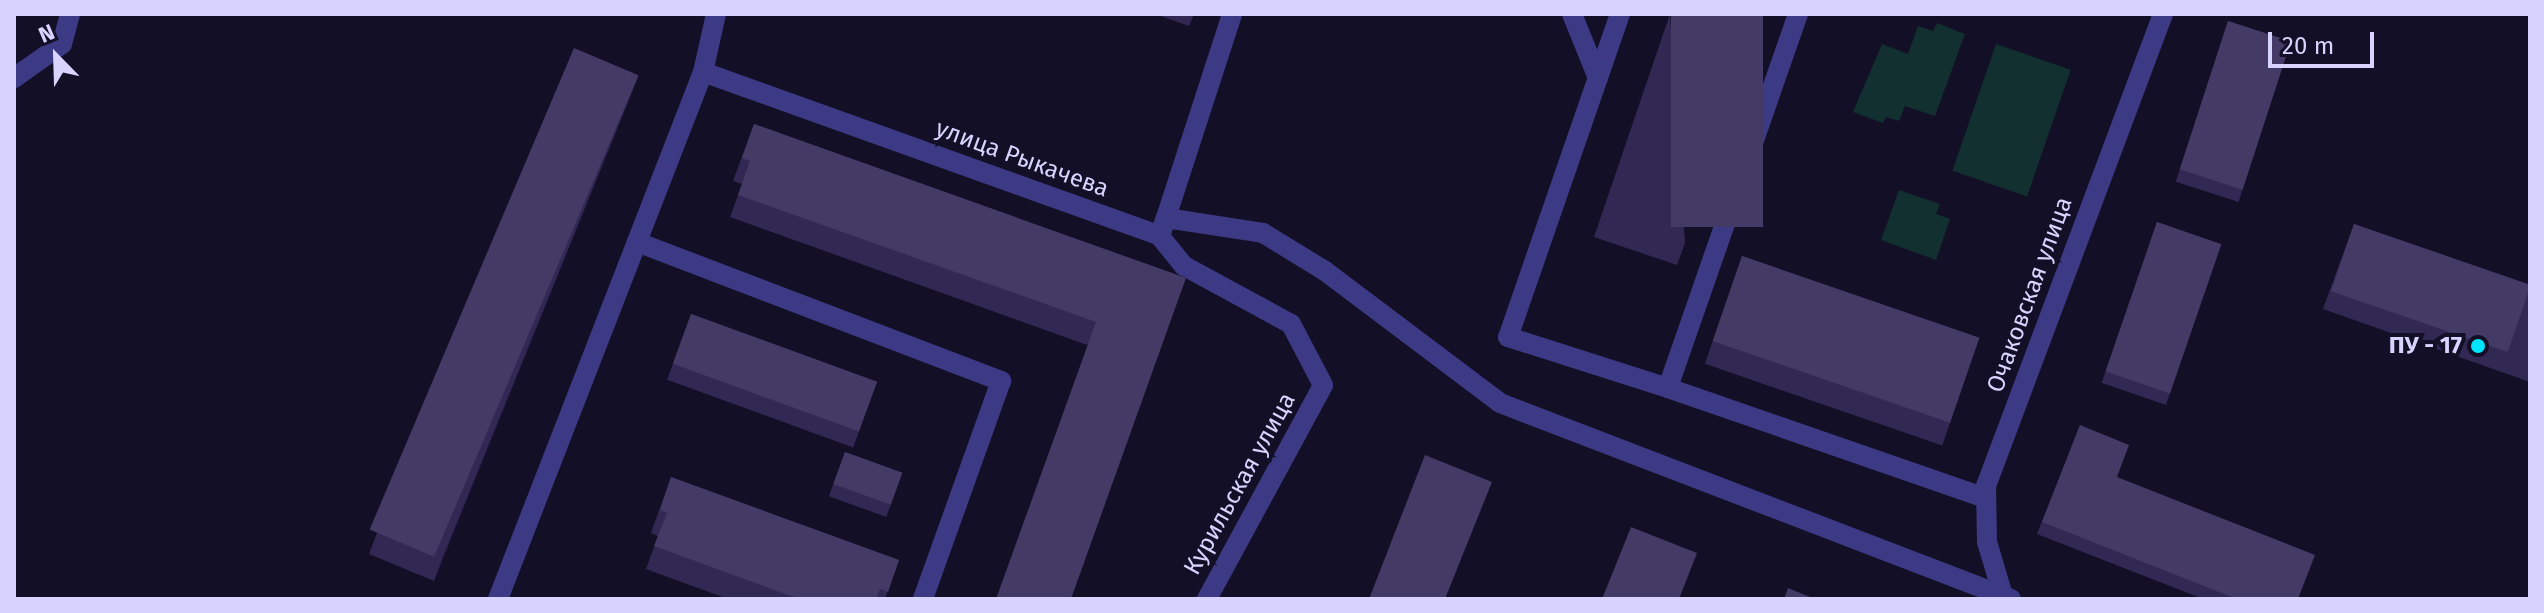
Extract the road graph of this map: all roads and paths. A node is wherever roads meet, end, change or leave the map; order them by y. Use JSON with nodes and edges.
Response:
{"nodes":[{"id":1,"x":70,"y":14,"type":"edge"},
{"id":2,"x":716,"y":14,"type":"edge"},
{"id":3,"x":1232,"y":14,"type":"edge"},
{"id":4,"x":1572,"y":14,"type":"edge"},
{"id":5,"x":1620,"y":14,"type":"edge"},
{"id":6,"x":1798,"y":14,"type":"edge"},
{"id":7,"x":2163,"y":14,"type":"edge"},
{"id":8,"x":703,"y":72,"type":"junction"},
{"id":9,"x":14,"y":78,"type":"edge"},
{"id":10,"x":1598,"y":78,"type":"junction"},
{"id":11,"x":1160,"y":236,"type":"junction"},
{"id":12,"x":637,"y":242,"type":"junction"},
{"id":13,"x":1668,"y":388,"type":"junction"},
{"id":14,"x":1986,"y":498,"type":"junction"},
{"id":15,"x":2007,"y":598,"type":"edge"},
{"id":16,"x":498,"y":599,"type":"edge"},
{"id":17,"x":923,"y":599,"type":"edge"},
{"id":18,"x":1207,"y":599,"type":"edge"}],
"edges":[{"from":1,"to":9,"type":"street"},
{"from":2,"to":8,"type":"street"},
{"from":3,"to":11,"type":"street"},
{"from":4,"to":10,"type":"street"},
{"from":5,"to":10,"type":"street"},
{"from":6,"to":13,"type":"street"},
{"from":7,"to":14,"type":"street","name":"Очаковская улица"},
{"from":8,"to":11,"type":"street","name":"улица Рыкачева"},
{"from":8,"to":12,"type":"street"},
{"from":10,"to":13,"type":"street"},
{"from":11,"to":15,"type":"street"},
{"from":11,"to":18,"type":"street","name":"Курильская улица"},
{"from":12,"to":16,"type":"street"},
{"from":12,"to":17,"type":"street"},
{"from":13,"to":14,"type":"street"},
{"from":14,"to":15,"type":"street","name":"Очаковская улица"}]}
